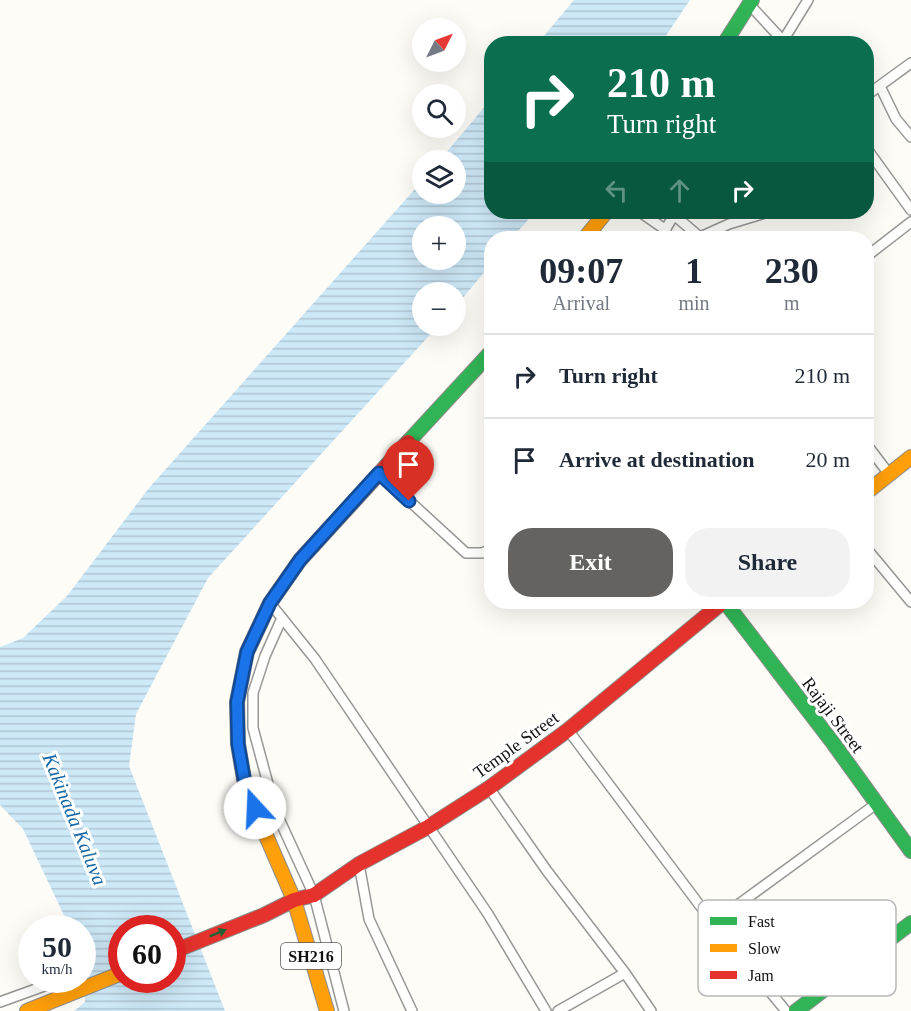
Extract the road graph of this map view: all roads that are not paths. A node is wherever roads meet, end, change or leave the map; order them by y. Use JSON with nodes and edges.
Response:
{"nodes":[{"id":1,"x":808,"y":0,"type":"edge"},
{"id":2,"x":751,"y":2,"type":"edge"},
{"id":3,"x":729,"y":36,"type":"edge"},
{"id":4,"x":778,"y":36,"type":"edge"},
{"id":5,"x":787,"y":36,"type":"edge"},
{"id":6,"x":911,"y":63,"type":"edge"},
{"id":7,"x":880,"y":86,"type":"junction"},
{"id":8,"x":874,"y":90,"type":"edge"},
{"id":9,"x":911,"y":137,"type":"edge"},
{"id":10,"x":874,"y":159,"type":"edge"},
{"id":11,"x":911,"y":210,"type":"edge"},
{"id":12,"x":600,"y":219,"type":"edge"},
{"id":13,"x":647,"y":219,"type":"edge"},
{"id":14,"x":681,"y":219,"type":"edge"},
{"id":15,"x":746,"y":219,"type":"edge"},
{"id":16,"x":911,"y":222,"type":"edge"},
{"id":17,"x":591,"y":231,"type":"edge"},
{"id":18,"x":660,"y":231,"type":"edge"},
{"id":19,"x":693,"y":231,"type":"edge"},
{"id":20,"x":714,"y":231,"type":"edge"},
{"id":21,"x":874,"y":251,"type":"edge"},
{"id":22,"x":484,"y":360,"type":"edge"},
{"id":23,"x":874,"y":454,"type":"edge"},
{"id":24,"x":911,"y":457,"type":"edge"},
{"id":25,"x":379,"y":473,"type":"junction"},
{"id":26,"x":890,"y":474,"type":"junction"},
{"id":27,"x":874,"y":487,"type":"edge"},
{"id":28,"x":484,"y":552,"type":"edge"},
{"id":29,"x":874,"y":557,"type":"edge"},
{"id":30,"x":911,"y":602,"type":"edge"},
{"id":31,"x":270,"y":603,"type":"junction"},
{"id":32,"x":715,"y":609,"type":"edge"},
{"id":33,"x":729,"y":609,"type":"edge"},
{"id":34,"x":282,"y":618,"type":"junction"},
{"id":35,"x":568,"y":730,"type":"junction"},
{"id":36,"x":489,"y":788,"type":"junction"},
{"id":37,"x":876,"y":804,"type":"junction"},
{"id":38,"x":428,"y":827,"type":"junction"},
{"id":39,"x":911,"y":850,"type":"edge"},
{"id":40,"x":359,"y":864,"type":"junction"},
{"id":41,"x":314,"y":895,"type":"junction"},
{"id":42,"x":294,"y":900,"type":"junction"},
{"id":43,"x":745,"y":900,"type":"edge"},
{"id":44,"x":698,"y":903,"type":"edge"},
{"id":45,"x":911,"y":923,"type":"edge"},
{"id":46,"x":896,"y":934,"type":"edge"},
{"id":47,"x":186,"y":946,"type":"edge"},
{"id":48,"x":624,"y":974,"type":"junction"},
{"id":49,"x":108,"y":979,"type":"edge"},
{"id":50,"x":25,"y":993,"type":"edge"},
{"id":51,"x":774,"y":996,"type":"edge"},
{"id":52,"x":816,"y":996,"type":"edge"},
{"id":53,"x":0,"y":1002,"type":"edge"},
{"id":54,"x":27,"y":1011,"type":"edge"},
{"id":55,"x":327,"y":1011,"type":"edge"},
{"id":56,"x":344,"y":1011,"type":"edge"},
{"id":57,"x":412,"y":1011,"type":"edge"},
{"id":58,"x":546,"y":1011,"type":"edge"},
{"id":59,"x":558,"y":1011,"type":"edge"},
{"id":60,"x":651,"y":1011,"type":"edge"},
{"id":61,"x":786,"y":1011,"type":"edge"},
{"id":62,"x":796,"y":1011,"type":"edge"}],
"edges":[{"from":1,"to":5,"type":"street"},
{"from":2,"to":3,"type":"main road"},
{"from":2,"to":4,"type":"street"},
{"from":6,"to":7,"type":"street"},
{"from":7,"to":8,"type":"street"},
{"from":7,"to":9,"type":"street"},
{"from":10,"to":11,"type":"street"},
{"from":12,"to":17,"type":"main road"},
{"from":13,"to":18,"type":"street"},
{"from":14,"to":19,"type":"street"},
{"from":15,"to":20,"type":"street"},
{"from":16,"to":21,"type":"street"},
{"from":22,"to":25,"type":"main road","number":"SH216"},
{"from":23,"to":26,"type":"street"},
{"from":24,"to":26,"type":"main road"},
{"from":25,"to":28,"type":"street"},
{"from":25,"to":31,"type":"main road","number":"SH216"},
{"from":26,"to":27,"type":"main road"},
{"from":29,"to":30,"type":"street"},
{"from":31,"to":34,"type":"street"},
{"from":31,"to":42,"type":"main road","number":"SH216"},
{"from":32,"to":35,"type":"main road","name":"Temple Street"},
{"from":33,"to":37,"type":"main road","name":"Rajaji Street"},
{"from":34,"to":38,"type":"street"},
{"from":34,"to":41,"type":"street"},
{"from":35,"to":36,"type":"main road","name":"Temple Street"},
{"from":35,"to":44,"type":"street"},
{"from":36,"to":38,"type":"main road","name":"Temple Street"},
{"from":36,"to":48,"type":"street"},
{"from":37,"to":39,"type":"main road","name":"Rajaji Street"},
{"from":37,"to":43,"type":"street"},
{"from":38,"to":40,"type":"main road","name":"Temple Street"},
{"from":38,"to":58,"type":"street"},
{"from":40,"to":41,"type":"main road","name":"Temple Street"},
{"from":40,"to":57,"type":"street"},
{"from":41,"to":42,"type":"main road"},
{"from":41,"to":56,"type":"street"},
{"from":47,"to":42,"type":"main road","one_way":true},
{"from":42,"to":55,"type":"main road","number":"SH216"},
{"from":45,"to":46,"type":"main road"},
{"from":48,"to":59,"type":"street"},
{"from":48,"to":60,"type":"street"},
{"from":49,"to":54,"type":"main road"},
{"from":50,"to":53,"type":"street"},
{"from":51,"to":61,"type":"street"},
{"from":52,"to":62,"type":"main road"}]}
